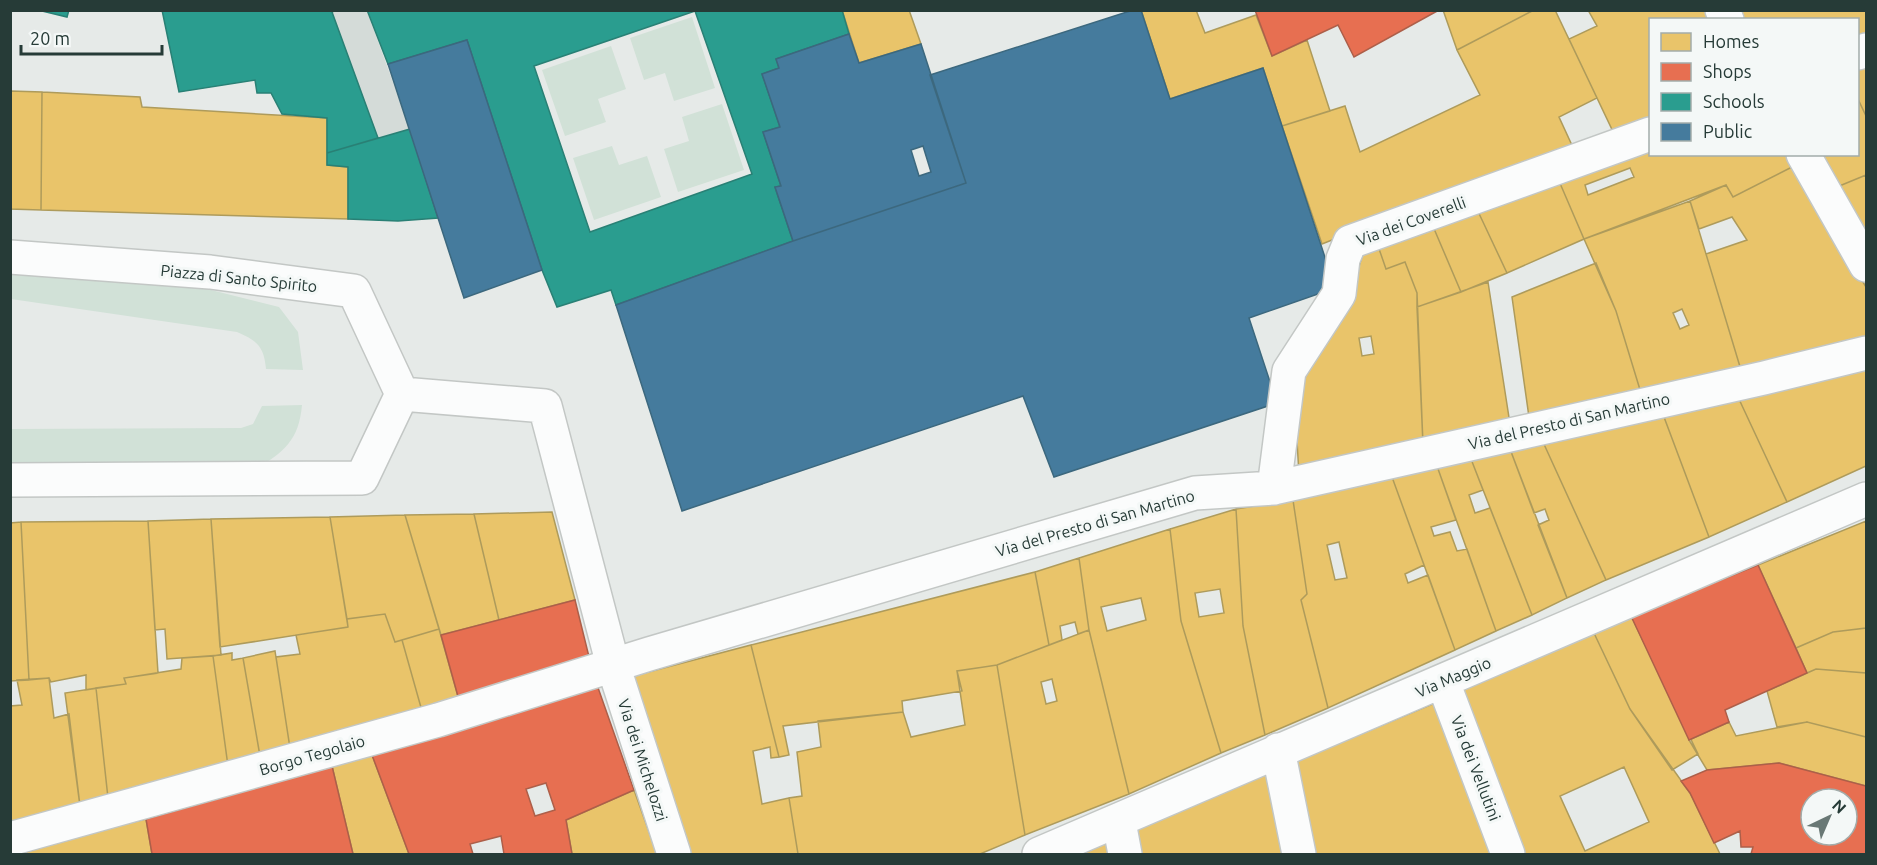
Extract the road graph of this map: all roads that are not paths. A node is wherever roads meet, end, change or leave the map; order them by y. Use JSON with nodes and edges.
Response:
{"nodes":[{"id":1,"x":1649,"y":134,"type":"edge"},
{"id":2,"x":1804,"y":156,"type":"edge"},
{"id":3,"x":10,"y":257,"type":"edge"},
{"id":4,"x":1866,"y":265,"type":"edge"},
{"id":5,"x":1866,"y":353,"type":"edge"},
{"id":6,"x":402,"y":394,"type":"junction"},
{"id":7,"x":10,"y":480,"type":"edge"},
{"id":8,"x":1274,"y":488,"type":"junction"},
{"id":9,"x":1866,"y":499,"type":"edge"},
{"id":10,"x":613,"y":665,"type":"junction"},
{"id":11,"x":1443,"y":682,"type":"junction"},
{"id":12,"x":1278,"y":750,"type":"junction"},
{"id":13,"x":1119,"y":822,"type":"junction"},
{"id":14,"x":10,"y":839,"type":"edge"},
{"id":15,"x":674,"y":855,"type":"edge"},
{"id":16,"x":1039,"y":855,"type":"edge"},
{"id":17,"x":1125,"y":855,"type":"edge"},
{"id":18,"x":1299,"y":855,"type":"edge"},
{"id":19,"x":1509,"y":855,"type":"edge"}],
"edges":[{"from":1,"to":8,"type":"street","name":"Via dei Coverelli"},
{"from":2,"to":4,"type":"street"},
{"from":3,"to":6,"type":"street","name":"Piazza di Santo Spirito"},
{"from":5,"to":8,"type":"street","name":"Via del Presto di San Martino"},
{"from":6,"to":7,"type":"street"},
{"from":6,"to":10,"type":"street"},
{"from":8,"to":10,"type":"street","name":"Via del Presto di San Martino"},
{"from":9,"to":11,"type":"street","name":"Via Maggio"},
{"from":10,"to":14,"type":"street","name":"Borgo Tegolaio"},
{"from":10,"to":15,"type":"street","name":"Via dei Michelozzi"},
{"from":11,"to":12,"type":"street","name":"Via Maggio"},
{"from":11,"to":19,"type":"street","name":"Via dei Vellutini"},
{"from":12,"to":13,"type":"street","name":"Via Maggio"},
{"from":12,"to":18,"type":"street"},
{"from":13,"to":16,"type":"street","name":"Via Maggio"},
{"from":13,"to":17,"type":"street"}]}
